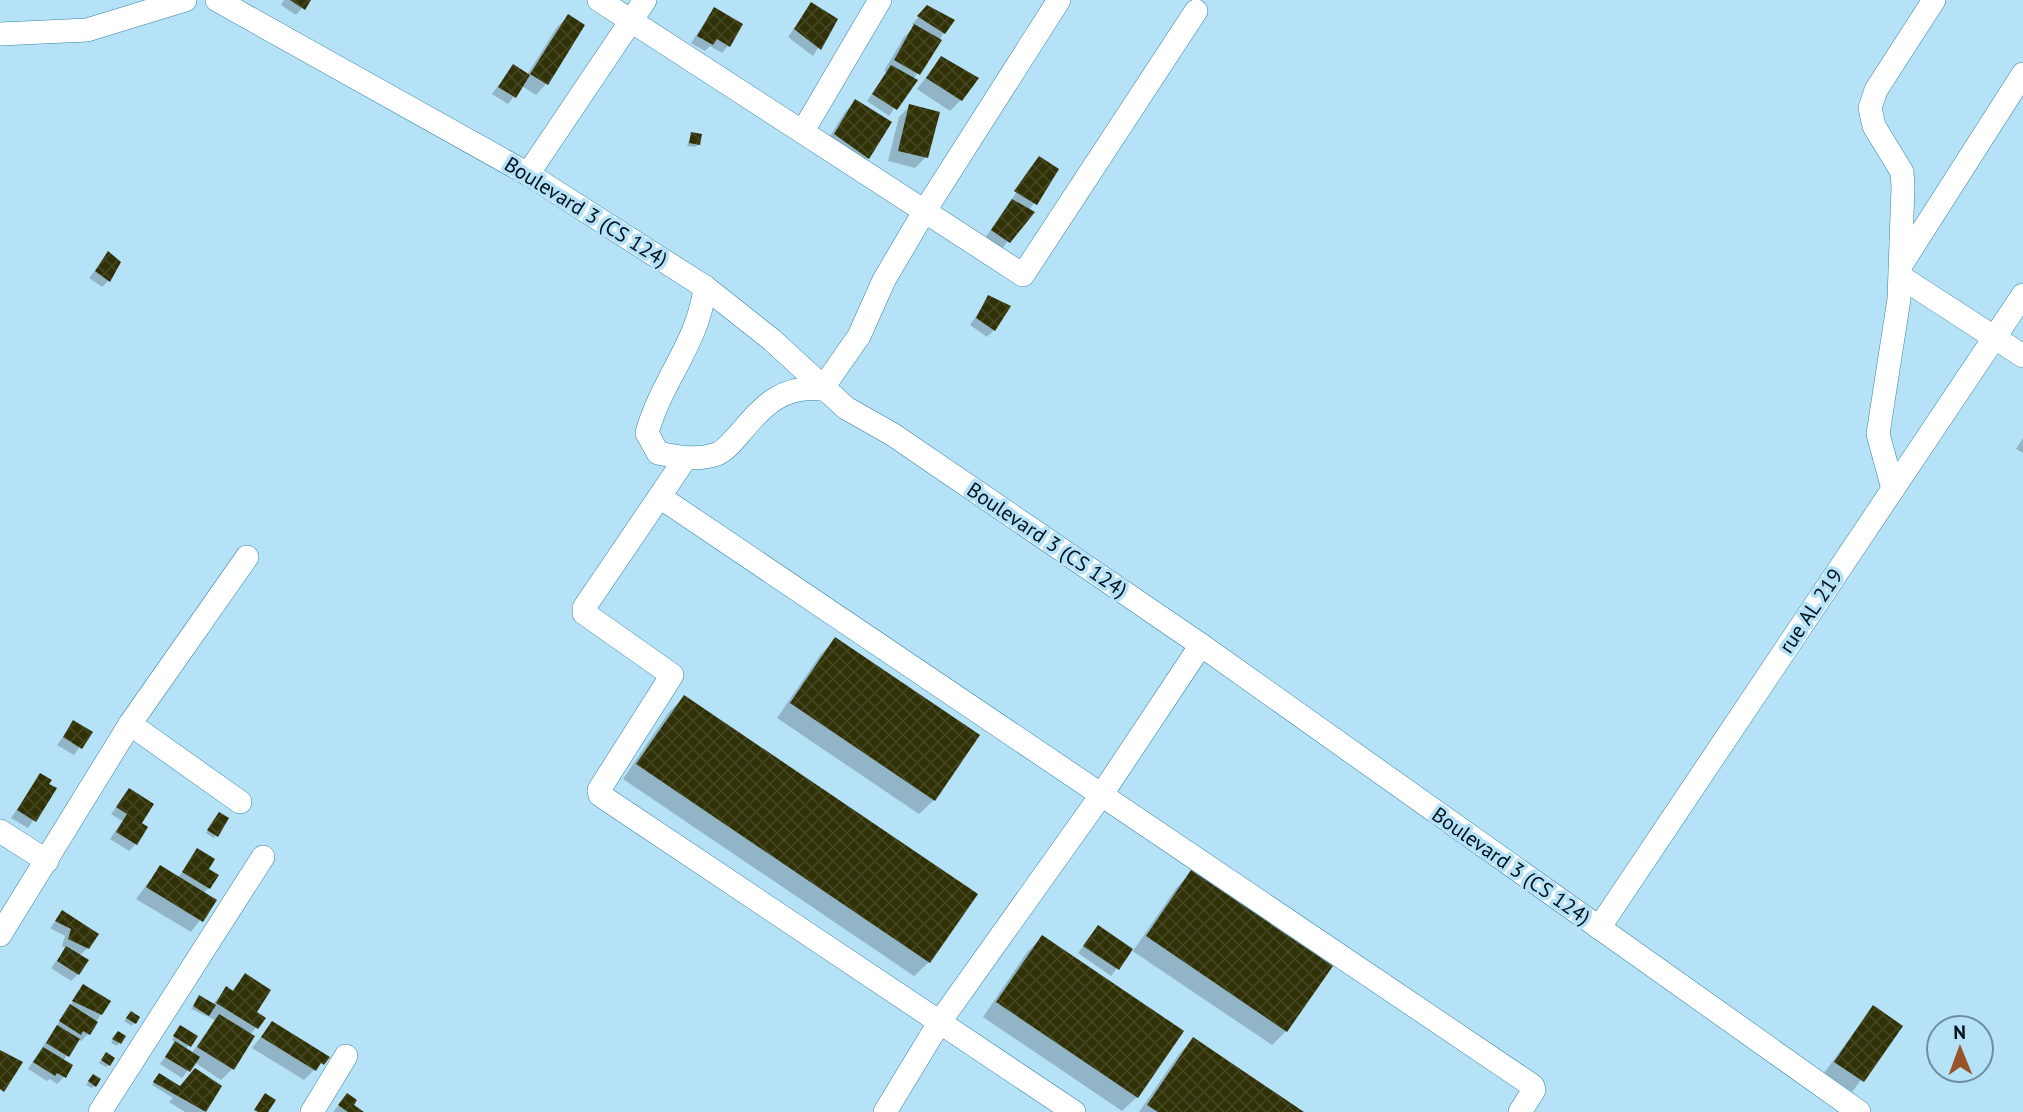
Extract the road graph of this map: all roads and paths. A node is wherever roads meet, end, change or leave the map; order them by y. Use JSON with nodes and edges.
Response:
{"nodes":[{"id":1,"x":186,"y":0,"type":"edge"},
{"id":2,"x":217,"y":0,"type":"edge"},
{"id":3,"x":600,"y":0,"type":"edge"},
{"id":4,"x":645,"y":0,"type":"edge"},
{"id":5,"x":1059,"y":0,"type":"edge"},
{"id":6,"x":1934,"y":0,"type":"edge"},
{"id":7,"x":869,"y":4,"type":"edge"},
{"id":8,"x":1196,"y":11,"type":"dead end"},
{"id":9,"x":632,"y":21,"type":"junction"},
{"id":10,"x":0,"y":34,"type":"edge"},
{"id":11,"x":2023,"y":74,"type":"edge"},
{"id":12,"x":803,"y":131,"type":"junction"},
{"id":13,"x":528,"y":174,"type":"junction"},
{"id":14,"x":924,"y":212,"type":"junction"},
{"id":15,"x":1901,"y":271,"type":"junction"},
{"id":16,"x":705,"y":287,"type":"junction"},
{"id":17,"x":2023,"y":295,"type":"edge"},
{"id":18,"x":1994,"y":338,"type":"junction"},
{"id":19,"x":2023,"y":356,"type":"edge"},
{"id":20,"x":822,"y":388,"type":"junction"},
{"id":21,"x":685,"y":459,"type":"junction"},
{"id":22,"x":1893,"y":489,"type":"junction"},
{"id":23,"x":660,"y":497,"type":"junction"},
{"id":24,"x":247,"y":557,"type":"dead end"},
{"id":25,"x":1201,"y":645,"type":"junction"},
{"id":26,"x":130,"y":724,"type":"junction"},
{"id":27,"x":1102,"y":794,"type":"junction"},
{"id":28,"x":240,"y":802,"type":"dead end"},
{"id":29,"x":0,"y":831,"type":"edge"},
{"id":30,"x":263,"y":857,"type":"dead end"},
{"id":31,"x":47,"y":861,"type":"junction"},
{"id":32,"x":1599,"y":928,"type":"junction"},
{"id":33,"x":0,"y":935,"type":"edge"},
{"id":34,"x":939,"y":1023,"type":"junction"},
{"id":35,"x":346,"y":1056,"type":"dead end"},
{"id":36,"x":100,"y":1112,"type":"edge"},
{"id":37,"x":312,"y":1112,"type":"edge"},
{"id":38,"x":885,"y":1112,"type":"edge"},
{"id":39,"x":1074,"y":1112,"type":"edge"},
{"id":40,"x":1520,"y":1112,"type":"edge"},
{"id":41,"x":1859,"y":1112,"type":"edge"}],
"edges":[{"from":1,"to":10,"type":"street"},
{"from":2,"to":13,"type":"street","name":"Boulevard 3 (CS 124)"},
{"from":3,"to":9,"type":"street"},
{"from":4,"to":9,"type":"street"},
{"from":5,"to":14,"type":"street"},
{"from":6,"to":15,"type":"street"},
{"from":7,"to":12,"type":"street"},
{"from":8,"to":14,"type":"street"},
{"from":9,"to":12,"type":"street"},
{"from":9,"to":13,"type":"street"},
{"from":11,"to":15,"type":"street"},
{"from":12,"to":14,"type":"street"},
{"from":13,"to":16,"type":"street","name":"Boulevard 3 (CS 124)"},
{"from":14,"to":20,"type":"street"},
{"from":15,"to":18,"type":"street"},
{"from":15,"to":22,"type":"street"},
{"from":16,"to":20,"type":"street","name":"Boulevard 3 (CS 124)"},
{"from":16,"to":21,"type":"street"},
{"from":17,"to":18,"type":"street","name":"rue AL 219"},
{"from":18,"to":19,"type":"street"},
{"from":18,"to":22,"type":"street","name":"rue AL 219"},
{"from":20,"to":21,"type":"street"},
{"from":20,"to":25,"type":"street","name":"Boulevard 3 (CS 124)"},
{"from":21,"to":23,"type":"street"},
{"from":22,"to":32,"type":"street","name":"rue AL 219"},
{"from":23,"to":27,"type":"street"},
{"from":23,"to":34,"type":"street"},
{"from":24,"to":26,"type":"street"},
{"from":25,"to":27,"type":"street"},
{"from":25,"to":32,"type":"street","name":"Boulevard 3 (CS 124)"},
{"from":26,"to":28,"type":"street"},
{"from":26,"to":31,"type":"street"},
{"from":27,"to":34,"type":"street"},
{"from":27,"to":40,"type":"street"},
{"from":29,"to":31,"type":"street"},
{"from":30,"to":36,"type":"street"},
{"from":31,"to":33,"type":"street"},
{"from":32,"to":41,"type":"street","name":"Boulevard 3 (CS 124)"},
{"from":34,"to":38,"type":"street"},
{"from":34,"to":39,"type":"street"},
{"from":35,"to":37,"type":"street"}]}
